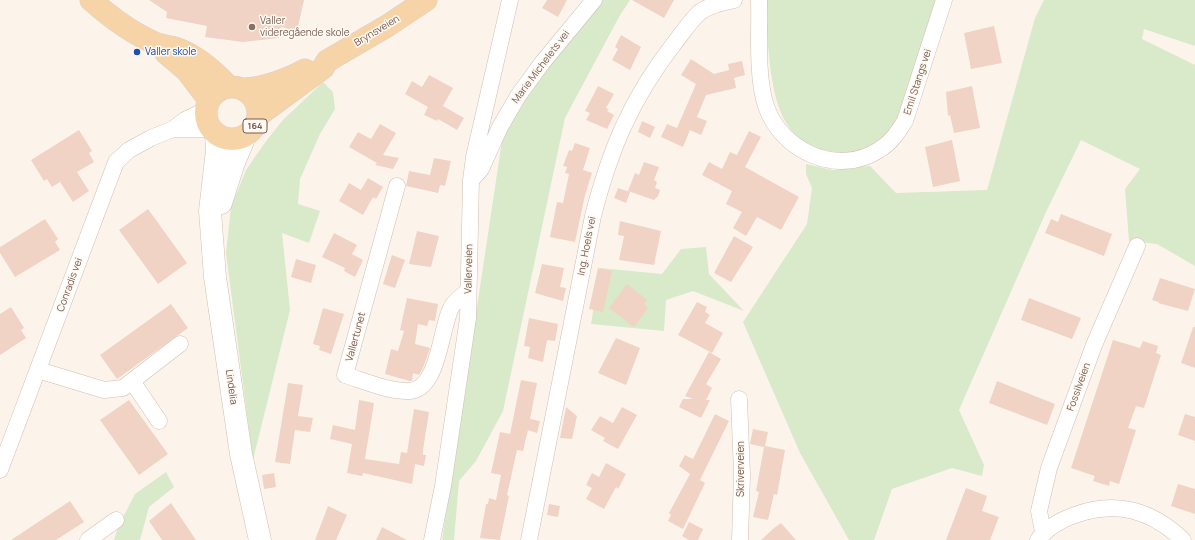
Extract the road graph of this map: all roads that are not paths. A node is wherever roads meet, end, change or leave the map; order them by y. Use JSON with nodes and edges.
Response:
{"nodes":[{"id":1,"x":91,"y":0,"type":"edge"},
{"id":2,"x":426,"y":0,"type":"edge"},
{"id":3,"x":510,"y":0,"type":"edge"},
{"id":4,"x":594,"y":0,"type":"edge"},
{"id":5,"x":734,"y":0,"type":"edge"},
{"id":6,"x":759,"y":0,"type":"edge"},
{"id":7,"x":944,"y":0,"type":"edge"},
{"id":8,"x":158,"y":44,"type":"junction"},
{"id":9,"x":328,"y":61,"type":"junction"},
{"id":10,"x":237,"y":88,"type":"junction"},
{"id":11,"x":259,"y":115,"type":"junction"},
{"id":12,"x":211,"y":118,"type":"junction"},
{"id":13,"x":245,"y":136,"type":"junction"},
{"id":14,"x":471,"y":180,"type":"junction"},
{"id":15,"x":397,"y":186,"type":"dead end"},
{"id":16,"x":213,"y":233,"type":"junction"},
{"id":17,"x":1137,"y":246,"type":"dead end"},
{"id":18,"x":468,"y":291,"type":"junction"},
{"id":19,"x":180,"y":344,"type":"dead end"},
{"id":20,"x":38,"y":370,"type":"junction"},
{"id":21,"x":132,"y":381,"type":"junction"},
{"id":22,"x":739,"y":399,"type":"dead end"},
{"id":23,"x":160,"y":422,"type":"dead end"},
{"id":24,"x":0,"y":470,"type":"edge"},
{"id":25,"x":116,"y":520,"type":"dead end"},
{"id":26,"x":1040,"y":536,"type":"edge"},
{"id":27,"x":88,"y":540,"type":"edge"},
{"id":28,"x":260,"y":540,"type":"edge"},
{"id":29,"x":432,"y":540,"type":"edge"},
{"id":30,"x":529,"y":540,"type":"edge"},
{"id":31,"x":740,"y":540,"type":"edge"},
{"id":32,"x":1182,"y":540,"type":"edge"}],
"edges":[{"from":1,"to":8,"type":"main road","number":"164"},
{"from":2,"to":9,"type":"main road","name":"Brynsveien","number":"164"},
{"from":3,"to":14,"type":"street","name":"Vallerveien"},
{"from":4,"to":14,"type":"street","name":"Marie Michelets vei"},
{"from":5,"to":30,"type":"street","name":"Ing. Hoels vei"},
{"from":6,"to":7,"type":"street","name":"Emil Stangs vei"},
{"from":8,"to":10,"type":"main road","number":"164"},
{"from":8,"to":12,"type":"main road","number":"164"},
{"from":9,"to":10,"type":"main road","name":"Brynsveien","number":"164"},
{"from":9,"to":11,"type":"main road","name":"Brynsveien","number":"164"},
{"from":10,"to":11,"type":"main road","number":"164"},
{"from":10,"to":12,"type":"main road","number":"164"},
{"from":11,"to":13,"type":"main road","number":"164"},
{"from":12,"to":13,"type":"main road","number":"164"},
{"from":12,"to":16,"type":"main road","name":"Lindelia"},
{"from":12,"to":20,"type":"street","name":"Conradis vei"},
{"from":13,"to":16,"type":"main road","name":"Lindelia"},
{"from":14,"to":18,"type":"street","name":"Vallerveien"},
{"from":15,"to":18,"type":"street","name":"Vallertunet"},
{"from":16,"to":28,"type":"main road","name":"Lindelia"},
{"from":17,"to":26,"type":"street","name":"Fossilveien"},
{"from":18,"to":29,"type":"street","name":"Vallerveien"},
{"from":19,"to":21,"type":"street"},
{"from":20,"to":21,"type":"street"},
{"from":20,"to":24,"type":"street","name":"Conradis vei"},
{"from":21,"to":23,"type":"street"},
{"from":22,"to":31,"type":"street","name":"Skriverveien"},
{"from":25,"to":27,"type":"street"},
{"from":26,"to":32,"type":"street"}]}
